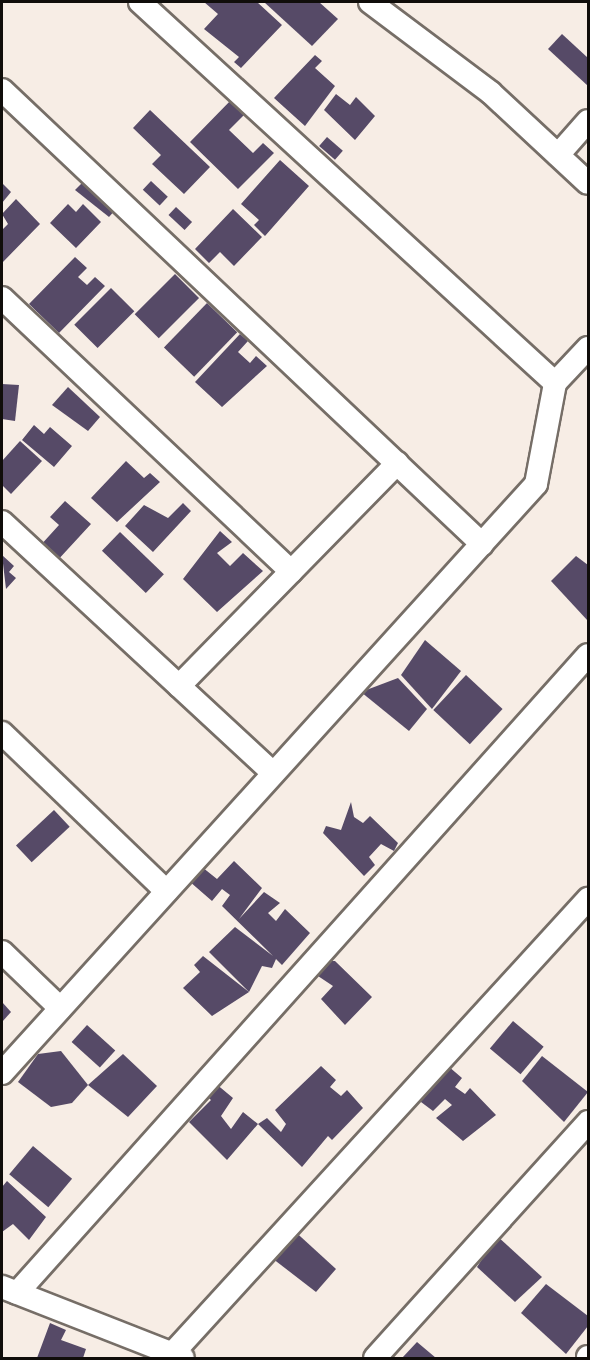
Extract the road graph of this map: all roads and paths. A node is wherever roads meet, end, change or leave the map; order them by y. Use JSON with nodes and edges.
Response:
{"nodes":[{"id":1,"x":140,"y":2,"type":"edge"},
{"id":2,"x":370,"y":2,"type":"edge"},
{"id":3,"x":2,"y":90,"type":"edge"},
{"id":4,"x":588,"y":121,"type":"edge"},
{"id":5,"x":558,"y":155,"type":"junction"},
{"id":6,"x":588,"y":183,"type":"edge"},
{"id":7,"x":2,"y":298,"type":"edge"},
{"id":8,"x":588,"y":348,"type":"edge"},
{"id":9,"x":555,"y":383,"type":"junction"},
{"id":10,"x":396,"y":463,"type":"junction"},
{"id":11,"x":2,"y":522,"type":"edge"},
{"id":12,"x":482,"y":544,"type":"junction"},
{"id":13,"x":291,"y":571,"type":"junction"},
{"id":14,"x":588,"y":655,"type":"edge"},
{"id":15,"x":179,"y":686,"type":"junction"},
{"id":16,"x":2,"y":733,"type":"edge"},
{"id":17,"x":273,"y":773,"type":"junction"},
{"id":18,"x":166,"y":891,"type":"junction"},
{"id":19,"x":588,"y":899,"type":"edge"},
{"id":20,"x":2,"y":952,"type":"edge"},
{"id":21,"x":60,"y":1008,"type":"junction"},
{"id":22,"x":2,"y":1073,"type":"edge"},
{"id":23,"x":588,"y":1122,"type":"edge"},
{"id":24,"x":9,"y":1290,"type":"edge"},
{"id":25,"x":177,"y":1356,"type":"edge"},
{"id":26,"x":375,"y":1359,"type":"edge"}],
"edges":[{"from":1,"to":9,"type":"street"},
{"from":2,"to":5,"type":"street"},
{"from":3,"to":10,"type":"street"},
{"from":4,"to":5,"type":"street"},
{"from":5,"to":6,"type":"street"},
{"from":7,"to":13,"type":"street"},
{"from":8,"to":9,"type":"street"},
{"from":9,"to":12,"type":"street"},
{"from":10,"to":12,"type":"street"},
{"from":10,"to":13,"type":"street"},
{"from":11,"to":15,"type":"street"},
{"from":12,"to":17,"type":"street"},
{"from":13,"to":15,"type":"street"},
{"from":14,"to":24,"type":"street"},
{"from":15,"to":17,"type":"street"},
{"from":16,"to":18,"type":"street"},
{"from":17,"to":18,"type":"street"},
{"from":18,"to":21,"type":"street"},
{"from":19,"to":25,"type":"street"},
{"from":20,"to":21,"type":"street"},
{"from":21,"to":22,"type":"street"},
{"from":23,"to":26,"type":"street"},
{"from":24,"to":25,"type":"street"}]}
